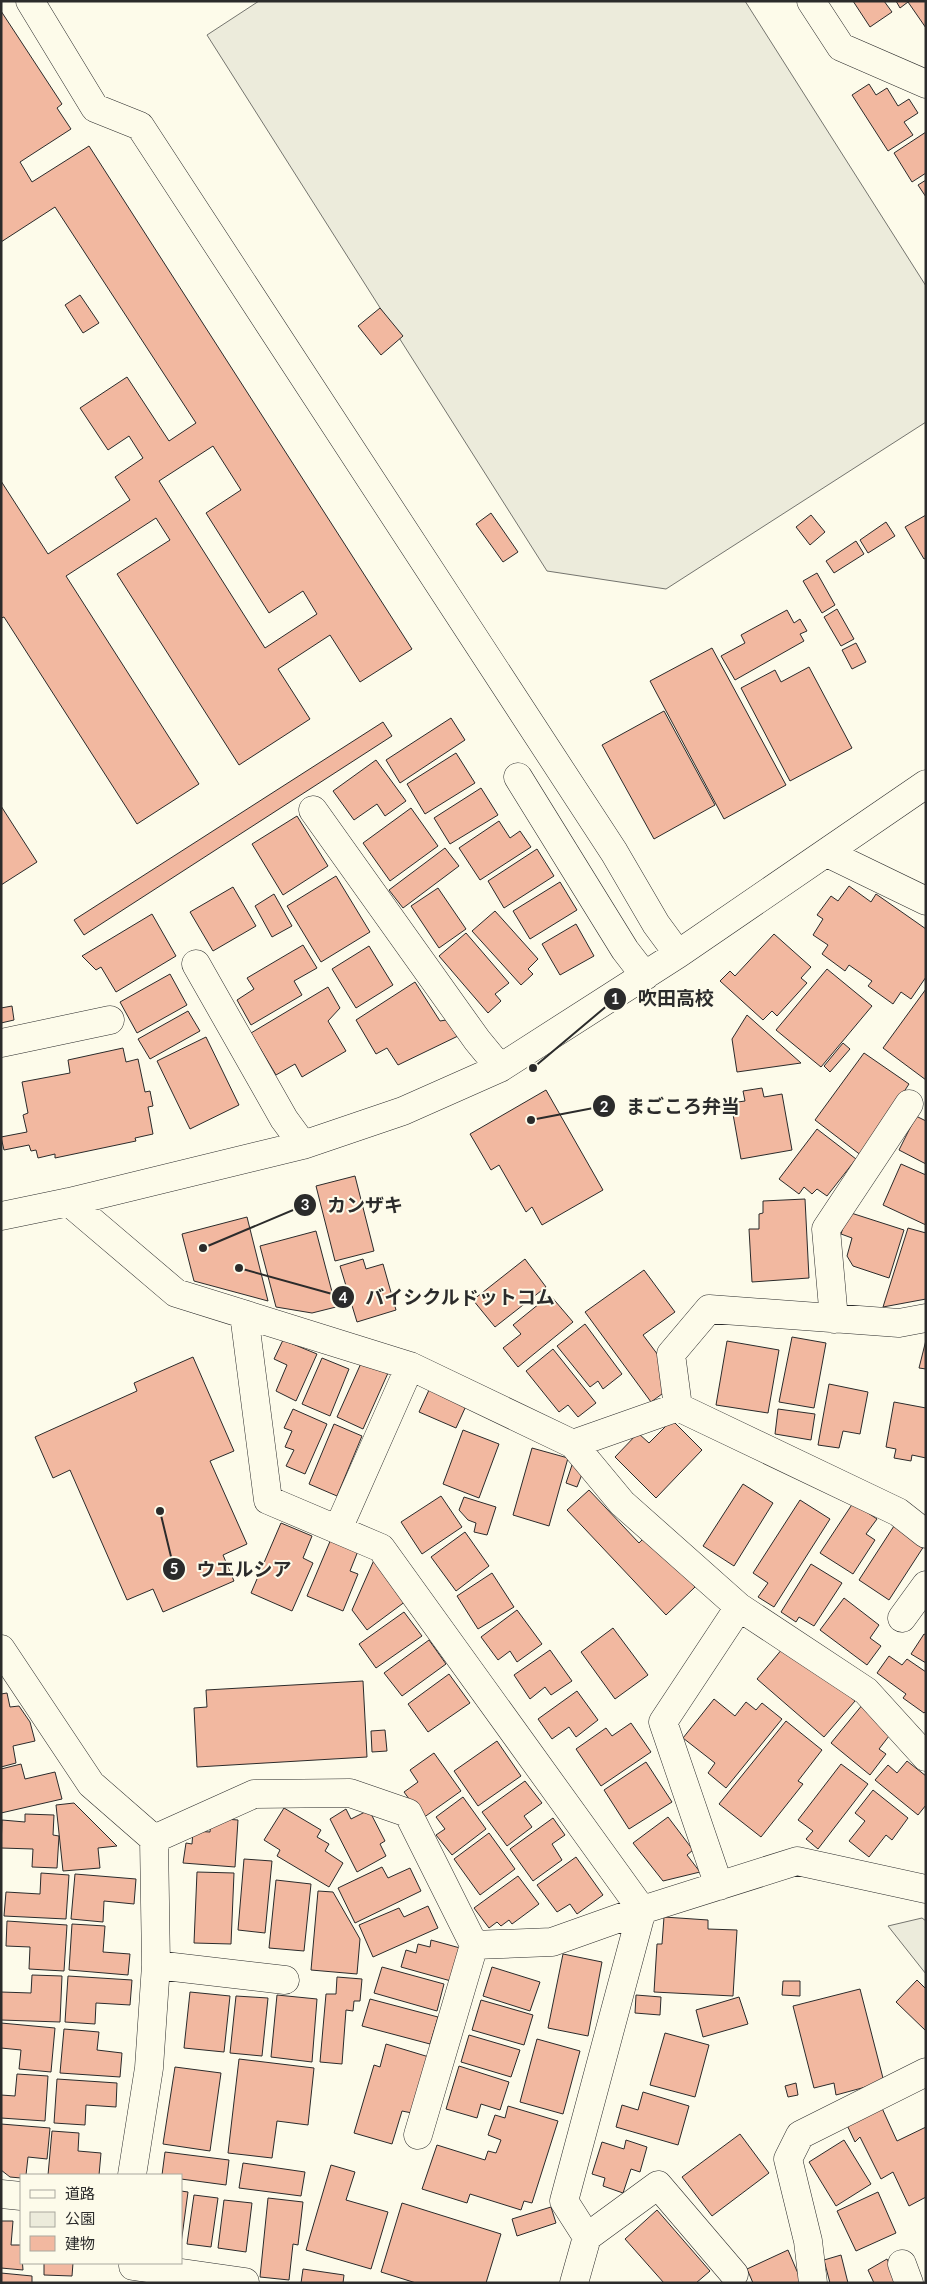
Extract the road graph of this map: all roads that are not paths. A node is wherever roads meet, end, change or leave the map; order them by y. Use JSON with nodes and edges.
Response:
{"nodes":[{"id":1,"x":30,"y":1,"type":"edge"},
{"id":2,"x":810,"y":1,"type":"edge"},
{"id":3,"x":926,"y":84,"type":"edge"},
{"id":4,"x":518,"y":777,"type":"dead end"},
{"id":5,"x":926,"y":784,"type":"edge"},
{"id":6,"x":313,"y":810,"type":"dead end"},
{"id":7,"x":826,"y":853,"type":"junction"},
{"id":8,"x":926,"y":901,"type":"edge"},
{"id":9,"x":678,"y":954,"type":"junction"},
{"id":10,"x":196,"y":964,"type":"dead end"},
{"id":11,"x":645,"y":976,"type":"junction"},
{"id":12,"x":110,"y":1020,"type":"dead end"},
{"id":13,"x":1,"y":1043,"type":"edge"},
{"id":14,"x":500,"y":1068,"type":"junction"},
{"id":15,"x":909,"y":1104,"type":"dead end"},
{"id":16,"x":303,"y":1146,"type":"junction"},
{"id":17,"x":70,"y":1202,"type":"junction"},
{"id":18,"x":1,"y":1216,"type":"edge"},
{"id":19,"x":244,"y":1314,"type":"junction"},
{"id":20,"x":926,"y":1318,"type":"edge"},
{"id":21,"x":834,"y":1319,"type":"junction"},
{"id":22,"x":410,"y":1366,"type":"junction"},
{"id":23,"x":678,"y":1407,"type":"junction"},
{"id":24,"x":573,"y":1444,"type":"junction"},
{"id":25,"x":338,"y":1529,"type":"junction"},
{"id":26,"x":926,"y":1534,"type":"edge"},
{"id":27,"x":926,"y":1586,"type":"edge"},
{"id":28,"x":739,"y":1607,"type":"junction"},
{"id":29,"x":902,"y":1618,"type":"dead end"},
{"id":30,"x":1,"y":1649,"type":"edge"},
{"id":31,"x":926,"y":1757,"type":"edge"},
{"id":32,"x":154,"y":1839,"type":"junction"},
{"id":33,"x":718,"y":1886,"type":"junction"},
{"id":34,"x":926,"y":1889,"type":"edge"},
{"id":35,"x":642,"y":1910,"type":"junction"},
{"id":36,"x":474,"y":1945,"type":"junction"},
{"id":37,"x":156,"y":1965,"type":"junction"},
{"id":38,"x":285,"y":1980,"type":"dead end"},
{"id":39,"x":926,"y":2072,"type":"edge"},
{"id":40,"x":418,"y":2135,"type":"dead end"},
{"id":41,"x":132,"y":2174,"type":"edge"},
{"id":42,"x":1,"y":2194,"type":"edge"},
{"id":43,"x":20,"y":2196,"type":"edge"},
{"id":44,"x":587,"y":2237,"type":"junction"},
{"id":45,"x":133,"y":2271,"type":"edge"},
{"id":46,"x":734,"y":2274,"type":"dead end"},
{"id":47,"x":245,"y":2282,"type":"dead end"},
{"id":48,"x":574,"y":2283,"type":"edge"},
{"id":49,"x":812,"y":2283,"type":"edge"}],
"edges":[{"from":1,"to":9,"type":"street"},
{"from":2,"to":3,"type":"street"},
{"from":4,"to":11,"type":"street"},
{"from":5,"to":7,"type":"street"},
{"from":6,"to":14,"type":"street"},
{"from":7,"to":8,"type":"street"},
{"from":7,"to":9,"type":"street"},
{"from":9,"to":11,"type":"street"},
{"from":10,"to":16,"type":"street"},
{"from":11,"to":14,"type":"street"},
{"from":12,"to":13,"type":"street"},
{"from":14,"to":16,"type":"street"},
{"from":15,"to":21,"type":"street"},
{"from":16,"to":17,"type":"street"},
{"from":17,"to":18,"type":"street"},
{"from":17,"to":19,"type":"street"},
{"from":19,"to":22,"type":"street"},
{"from":19,"to":25,"type":"street"},
{"from":20,"to":21,"type":"street"},
{"from":21,"to":23,"type":"street"},
{"from":22,"to":24,"type":"street"},
{"from":22,"to":25,"type":"street"},
{"from":23,"to":24,"type":"street"},
{"from":23,"to":26,"type":"street"},
{"from":24,"to":28,"type":"street"},
{"from":25,"to":35,"type":"street"},
{"from":27,"to":29,"type":"street"},
{"from":28,"to":31,"type":"street"},
{"from":28,"to":33,"type":"street"},
{"from":30,"to":32,"type":"street"},
{"from":32,"to":36,"type":"street"},
{"from":32,"to":37,"type":"street"},
{"from":33,"to":34,"type":"street"},
{"from":33,"to":35,"type":"street"},
{"from":35,"to":36,"type":"street"},
{"from":35,"to":44,"type":"street"},
{"from":36,"to":40,"type":"street"},
{"from":37,"to":38,"type":"street"},
{"from":37,"to":41,"type":"street"},
{"from":39,"to":49,"type":"street"},
{"from":42,"to":43,"type":"street"},
{"from":44,"to":46,"type":"street"},
{"from":44,"to":48,"type":"street"},
{"from":45,"to":47,"type":"street"}]}
